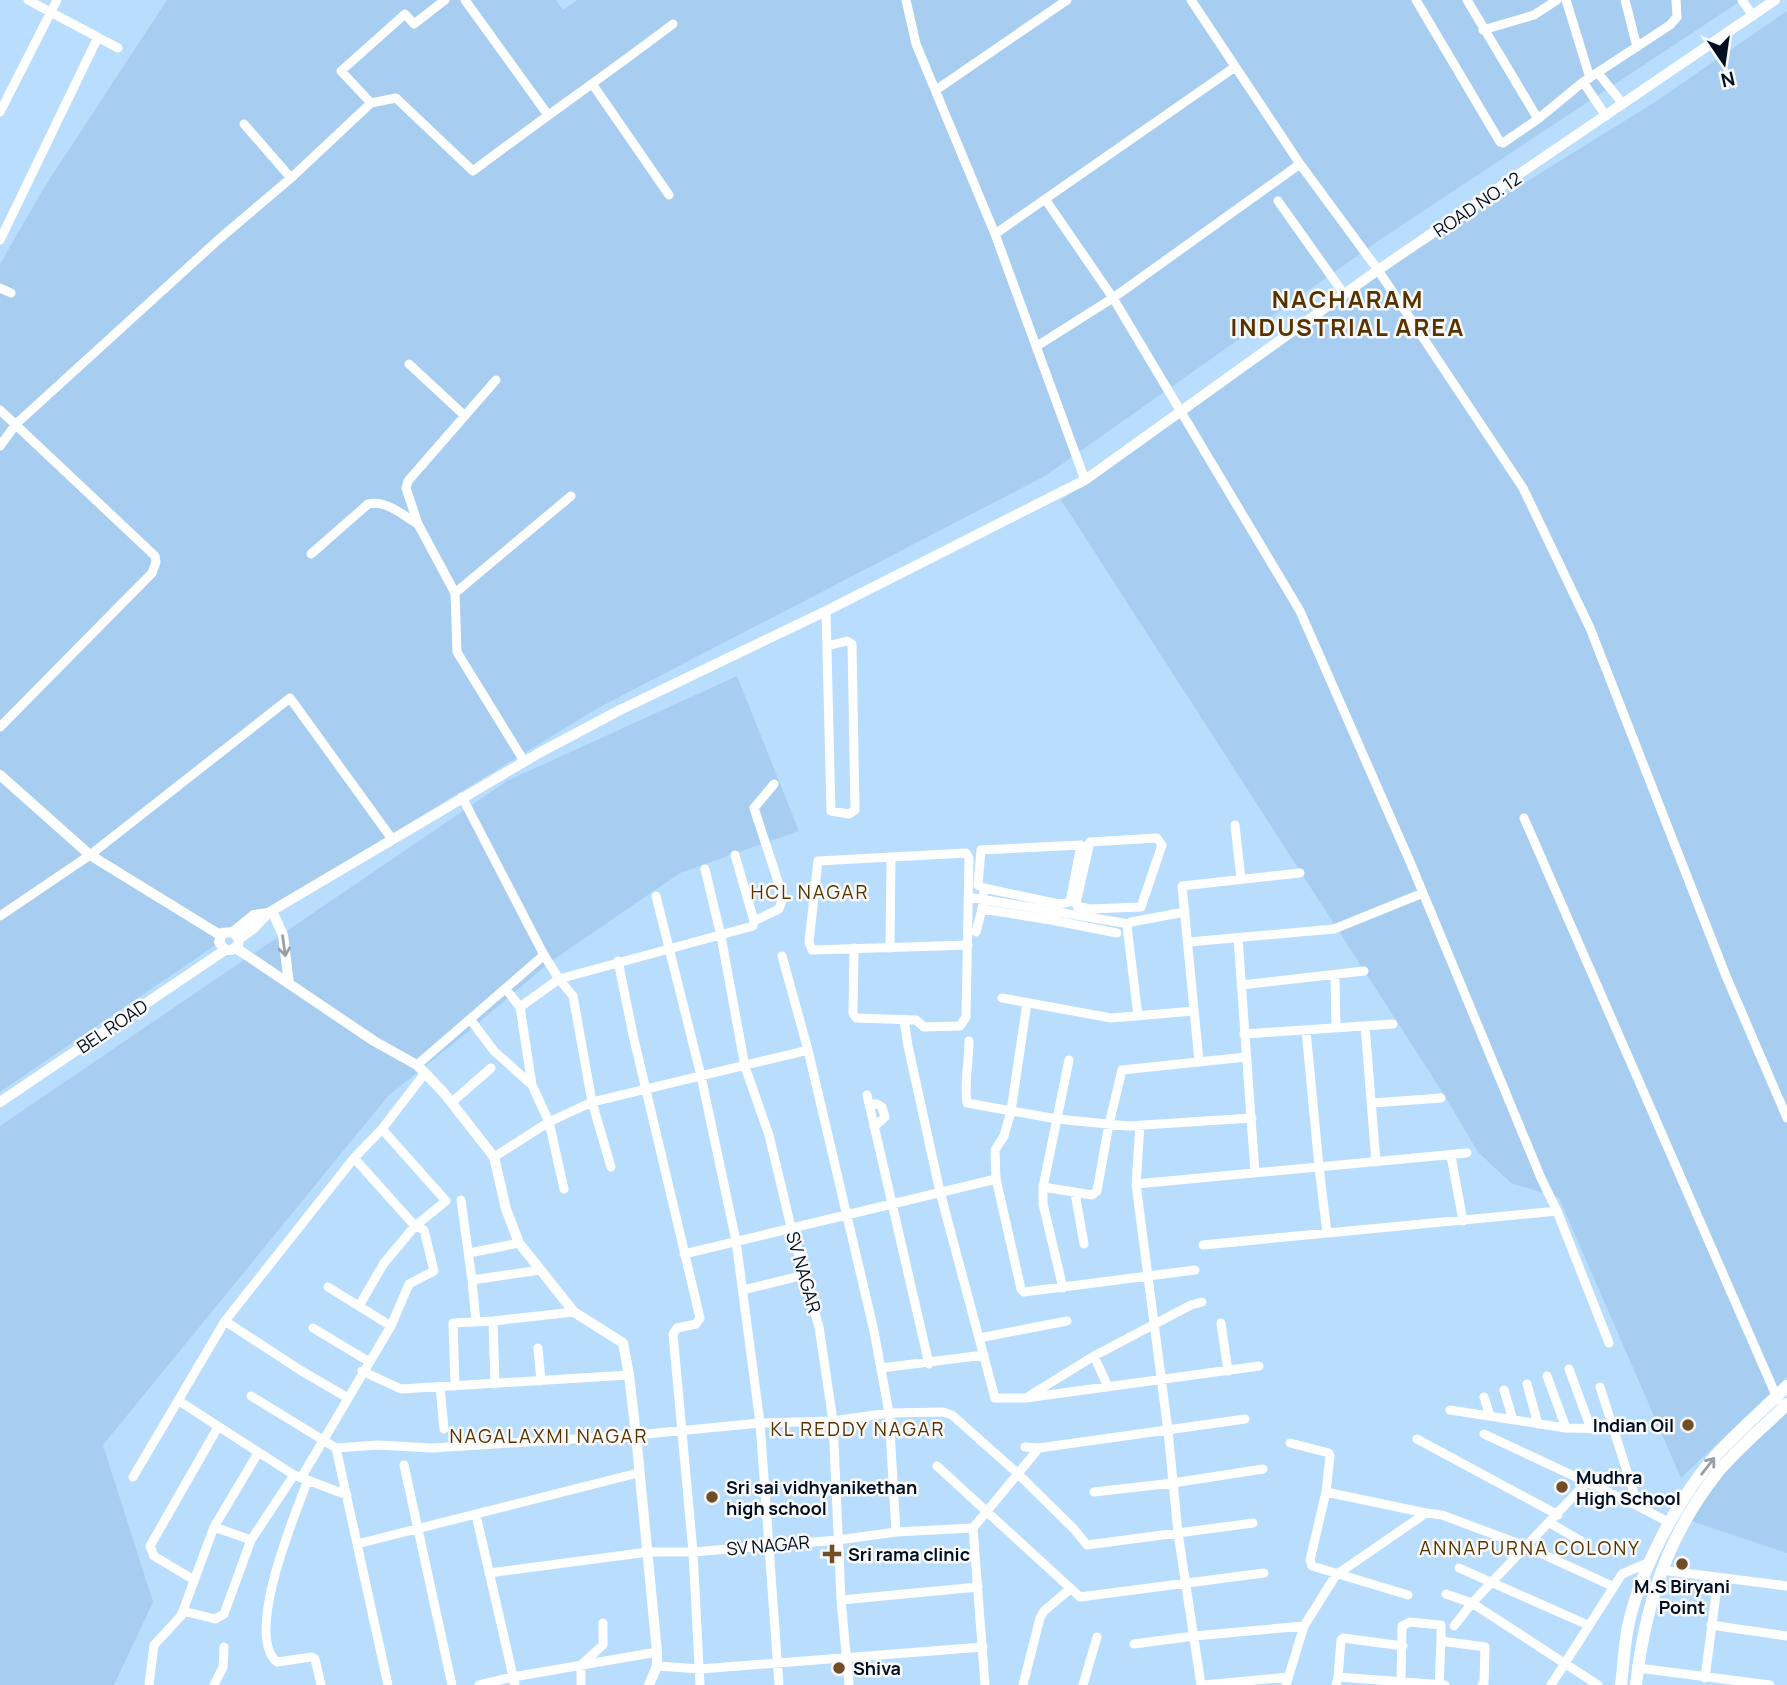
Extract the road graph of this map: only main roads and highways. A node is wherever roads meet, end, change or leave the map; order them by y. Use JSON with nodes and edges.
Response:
{"nodes":[{"id":1,"x":1787,"y":1387,"type":"edge"},
{"id":2,"x":1782,"y":1403,"type":"edge"},
{"id":3,"x":1621,"y":1685,"type":"edge"},
{"id":4,"x":1636,"y":1685,"type":"edge"}],
"edges":[{"from":1,"to":2,"type":"main road"},
{"from":3,"to":2,"type":"main road","one_way":true},
{"from":2,"to":4,"type":"main road"}]}
